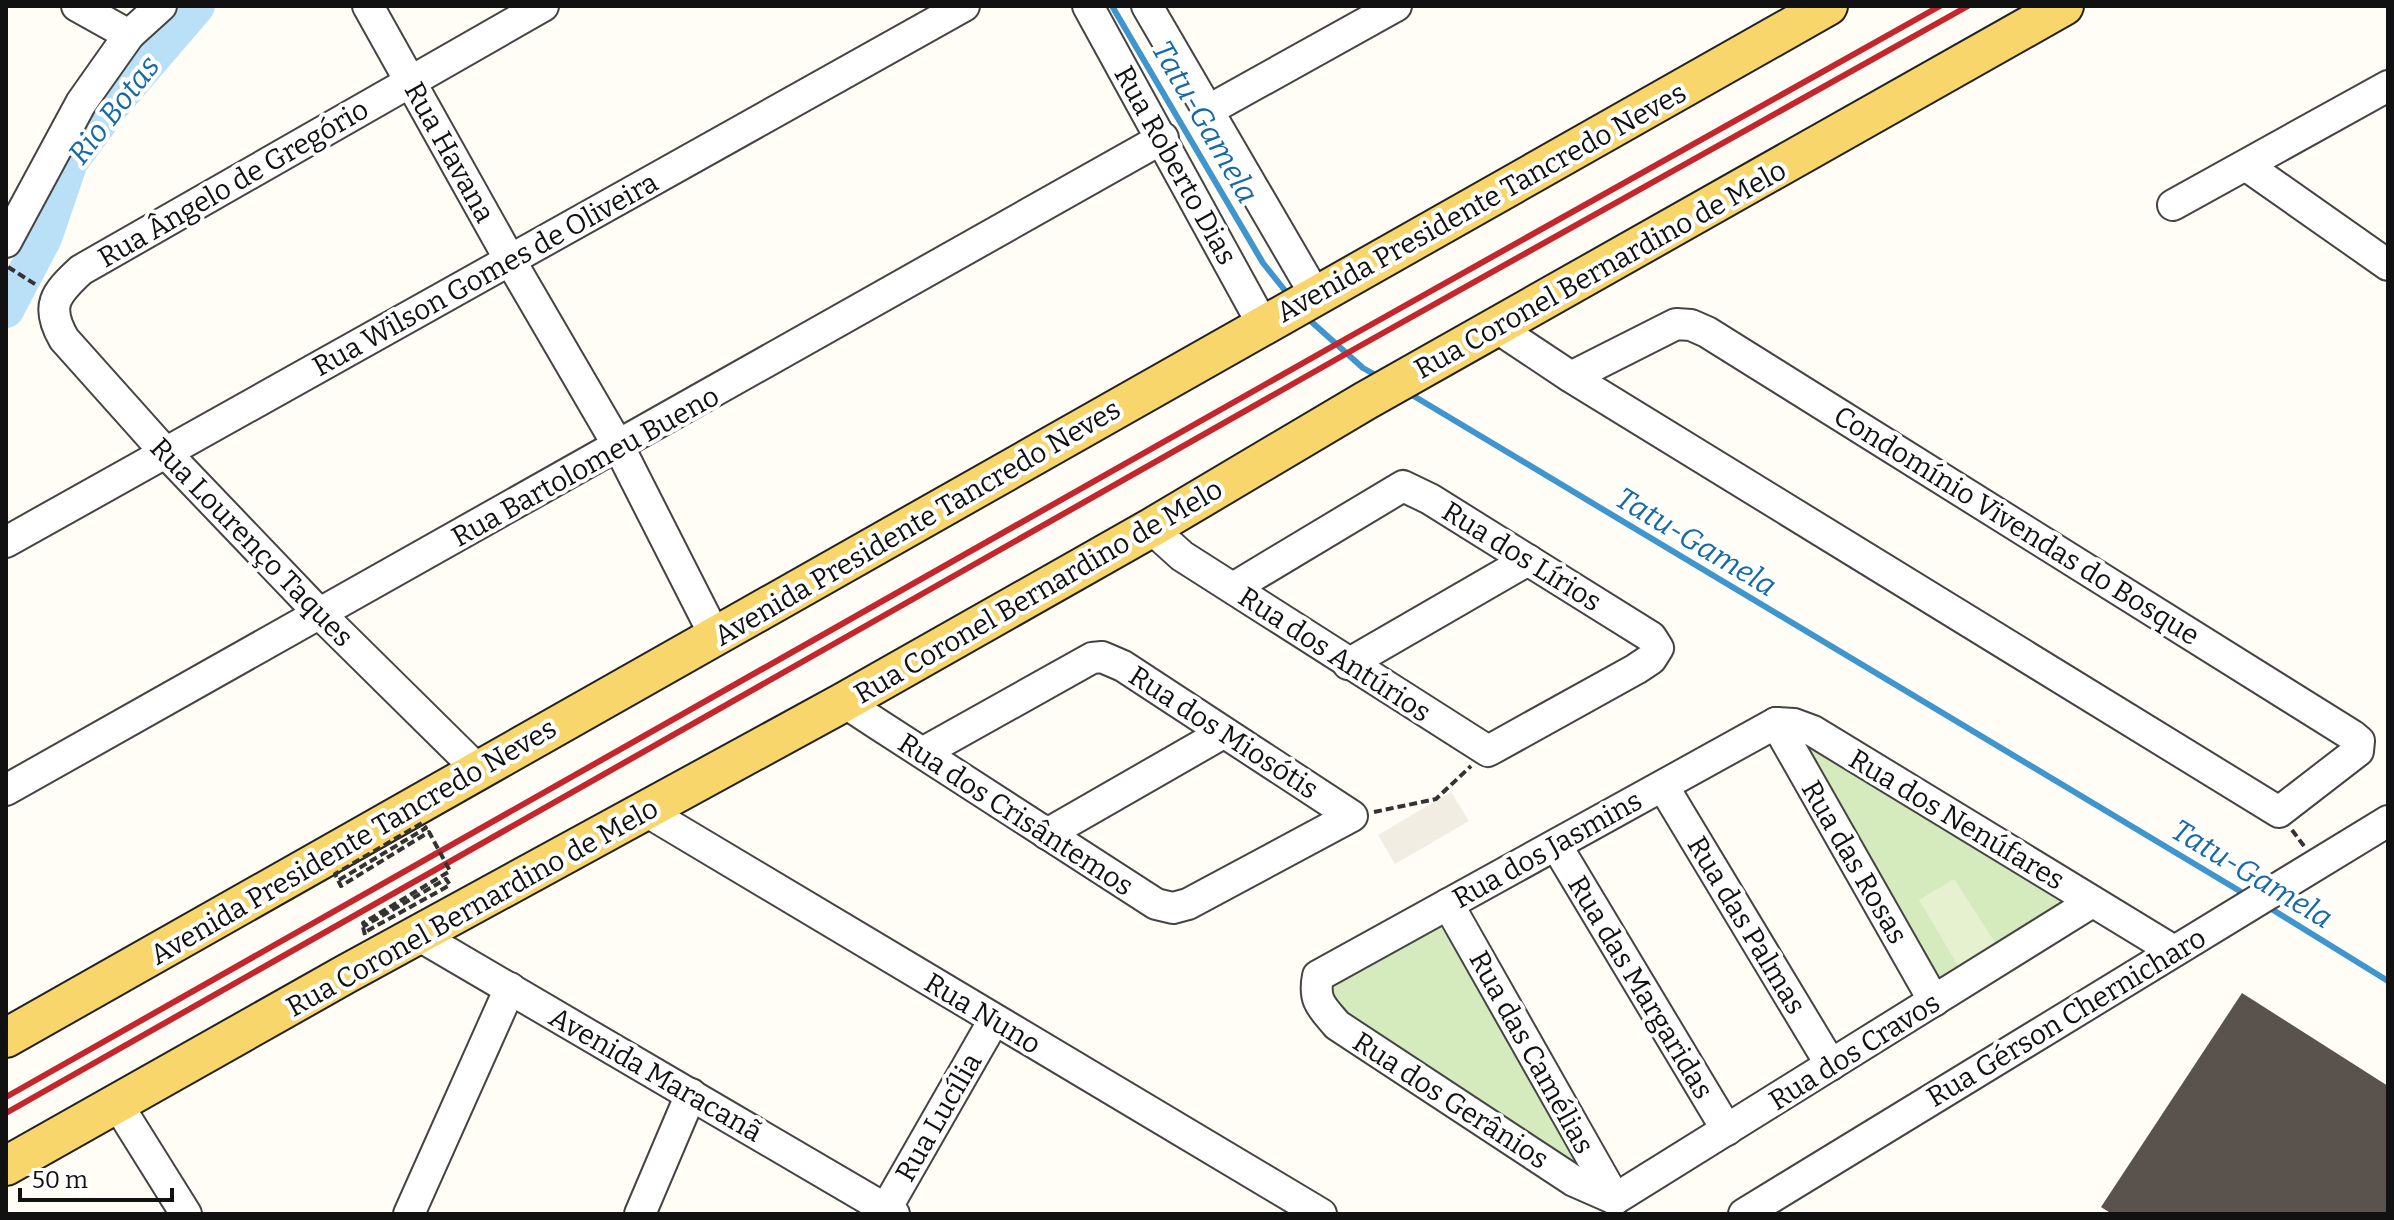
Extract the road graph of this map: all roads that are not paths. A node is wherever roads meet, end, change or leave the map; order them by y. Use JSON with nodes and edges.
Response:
{"nodes":[{"id":1,"x":77,"y":6,"type":"edge"},
{"id":2,"x":161,"y":6,"type":"edge"},
{"id":3,"x":368,"y":6,"type":"edge"},
{"id":4,"x":543,"y":6,"type":"edge"},
{"id":5,"x":964,"y":6,"type":"edge"},
{"id":6,"x":1088,"y":6,"type":"edge"},
{"id":7,"x":1147,"y":6,"type":"edge"},
{"id":8,"x":1396,"y":6,"type":"edge"},
{"id":9,"x":1828,"y":6,"type":"edge"},
{"id":10,"x":2064,"y":6,"type":"edge"},
{"id":11,"x":129,"y":35,"type":"junction"},
{"id":12,"x":411,"y":81,"type":"junction"},
{"id":13,"x":2388,"y":86,"type":"edge"},
{"id":14,"x":1207,"y":111,"type":"junction"},
{"id":15,"x":1163,"y":138,"type":"junction"},
{"id":16,"x":2247,"y":166,"type":"junction"},
{"id":17,"x":2173,"y":205,"type":"dead end"},
{"id":18,"x":6,"y":242,"type":"edge"},
{"id":19,"x":510,"y":260,"type":"junction"},
{"id":20,"x":2388,"y":265,"type":"edge"},
{"id":21,"x":56,"y":297,"type":"joint"},
{"id":22,"x":1312,"y":298,"type":"junction"},
{"id":23,"x":1266,"y":323,"type":"junction"},
{"id":24,"x":1496,"y":327,"type":"junction"},
{"id":25,"x":1571,"y":377,"type":"junction"},
{"id":26,"x":619,"y":447,"type":"junction"},
{"id":27,"x":165,"y":452,"type":"junction"},
{"id":28,"x":1151,"y":528,"type":"junction"},
{"id":29,"x":6,"y":542,"type":"edge"},
{"id":30,"x":1528,"y":560,"type":"junction"},
{"id":31,"x":1233,"y":588,"type":"junction"},
{"id":32,"x":320,"y":614,"type":"junction"},
{"id":33,"x":715,"y":636,"type":"junction"},
{"id":34,"x":1348,"y":664,"type":"junction"},
{"id":35,"x":844,"y":702,"type":"junction"},
{"id":36,"x":1776,"y":723,"type":"junction"},
{"id":37,"x":1223,"y":733,"type":"junction"},
{"id":38,"x":1488,"y":751,"type":"joint"},
{"id":39,"x":922,"y":753,"type":"junction"},
{"id":40,"x":478,"y":770,"type":"junction"},
{"id":41,"x":1663,"y":786,"type":"junction"},
{"id":42,"x":6,"y":790,"type":"edge"},
{"id":43,"x":646,"y":811,"type":"junction"},
{"id":44,"x":2388,"y":821,"type":"edge"},
{"id":45,"x":1047,"y":834,"type":"junction"},
{"id":46,"x":1556,"y":845,"type":"junction"},
{"id":47,"x":2092,"y":902,"type":"junction"},
{"id":48,"x":1156,"y":904,"type":"joint"},
{"id":49,"x":1448,"y":904,"type":"junction"},
{"id":50,"x":418,"y":935,"type":"junction"},
{"id":51,"x":2174,"y":951,"type":"junction"},
{"id":52,"x":1318,"y":976,"type":"joint"},
{"id":53,"x":510,"y":988,"type":"junction"},
{"id":54,"x":1934,"y":1001,"type":"junction"},
{"id":55,"x":994,"y":1020,"type":"junction"},
{"id":56,"x":6,"y":1038,"type":"edge"},
{"id":57,"x":1831,"y":1065,"type":"junction"},
{"id":58,"x":691,"y":1094,"type":"junction"},
{"id":59,"x":116,"y":1102,"type":"junction"},
{"id":60,"x":1727,"y":1130,"type":"junction"},
{"id":61,"x":6,"y":1166,"type":"edge"},
{"id":62,"x":1615,"y":1199,"type":"junction"},
{"id":63,"x":887,"y":1212,"type":"edge"},
{"id":64,"x":186,"y":1214,"type":"edge"},
{"id":65,"x":409,"y":1214,"type":"edge"},
{"id":66,"x":640,"y":1214,"type":"edge"},
{"id":67,"x":1321,"y":1214,"type":"edge"},
{"id":68,"x":1744,"y":1214,"type":"edge"}],
"edges":[{"from":1,"to":11,"type":"street"},
{"from":2,"to":11,"type":"street"},
{"from":3,"to":12,"type":"street","name":"Rua Havana"},
{"from":4,"to":12,"type":"street","name":"Rua Ângelo de Gregório"},
{"from":5,"to":19,"type":"street","name":"Rua Wilson Gomes de Oliveira"},
{"from":6,"to":15,"type":"street","name":"Rua Roberto Dias"},
{"from":7,"to":14,"type":"street","name":"Rua Roberto Dias"},
{"from":8,"to":14,"type":"street"},
{"from":9,"to":22,"type":"main road","name":"Avenida Presidente Tancredo Neves"},
{"from":10,"to":24,"type":"main road","name":"Rua Coronel Bernardino de Melo"},
{"from":11,"to":18,"type":"street"},
{"from":12,"to":19,"type":"street","name":"Rua Havana"},
{"from":12,"to":21,"type":"street","name":"Rua Ângelo de Gregório"},
{"from":13,"to":16,"type":"street"},
{"from":14,"to":22,"type":"street","name":"Rua Roberto Dias"},
{"from":15,"to":23,"type":"street","name":"Rua Roberto Dias"},
{"from":15,"to":26,"type":"street","name":"Rua Bartolomeu Bueno"},
{"from":16,"to":17,"type":"street"},
{"from":16,"to":20,"type":"street"},
{"from":19,"to":26,"type":"street","name":"Rua Havana"},
{"from":19,"to":27,"type":"street","name":"Rua Wilson Gomes de Oliveira"},
{"from":21,"to":27,"type":"street","name":"Rua Lourenço Taques"},
{"from":22,"to":23,"type":"main road","name":"Avenida Presidente Tancredo Neves"},
{"from":23,"to":33,"type":"main road","name":"Avenida Presidente Tancredo Neves"},
{"from":24,"to":25,"type":"street"},
{"from":24,"to":28,"type":"main road","name":"Rua Coronel Bernardino de Melo"},
{"from":25,"to":25,"type":"street","name":"Condomínio Vivendas do Bosque"},
{"from":26,"to":32,"type":"street","name":"Rua Bartolomeu Bueno"},
{"from":26,"to":33,"type":"street","name":"Rua Havana"},
{"from":27,"to":29,"type":"street","name":"Rua Wilson Gomes de Oliveira"},
{"from":27,"to":32,"type":"street","name":"Rua Lourenço Taques"},
{"from":28,"to":31,"type":"street","name":"Rua dos Antúrios"},
{"from":28,"to":35,"type":"main road","name":"Rua Coronel Bernardino de Melo"},
{"from":30,"to":31,"type":"street","name":"Rua dos Lírios"},
{"from":30,"to":34,"type":"street"},
{"from":30,"to":38,"type":"street","name":"Rua dos Lírios"},
{"from":31,"to":34,"type":"street","name":"Rua dos Antúrios"},
{"from":32,"to":40,"type":"street","name":"Rua Lourenço Taques"},
{"from":32,"to":42,"type":"street","name":"Rua Bartolomeu Bueno"},
{"from":33,"to":40,"type":"main road","name":"Avenida Presidente Tancredo Neves"},
{"from":34,"to":38,"type":"street","name":"Rua dos Antúrios"},
{"from":35,"to":39,"type":"street","name":"Rua dos Crisântemos"},
{"from":35,"to":43,"type":"main road","name":"Rua Coronel Bernardino de Melo"},
{"from":36,"to":41,"type":"street","name":"Rua dos Jasmins"},
{"from":36,"to":47,"type":"street","name":"Rua dos Nenúfares"},
{"from":36,"to":54,"type":"street","name":"Rua das Rosas"},
{"from":37,"to":39,"type":"street","name":"Rua dos Miosótis"},
{"from":37,"to":45,"type":"street"},
{"from":37,"to":48,"type":"street","name":"Rua dos Miosótis"},
{"from":39,"to":45,"type":"street","name":"Rua dos Crisântemos"},
{"from":40,"to":56,"type":"main road","name":"Avenida Presidente Tancredo Neves"},
{"from":41,"to":46,"type":"street","name":"Rua dos Jasmins"},
{"from":41,"to":57,"type":"street","name":"Rua das Palmas"},
{"from":43,"to":50,"type":"main road","name":"Rua Coronel Bernardino de Melo"},
{"from":43,"to":55,"type":"street","name":"Rua Nuno"},
{"from":44,"to":51,"type":"street","name":"Rua Gérson Chernicharo"},
{"from":45,"to":48,"type":"street","name":"Rua dos Crisântemos"},
{"from":46,"to":49,"type":"street","name":"Rua dos Jasmins"},
{"from":46,"to":60,"type":"street","name":"Rua das Margaridas"},
{"from":47,"to":51,"type":"street","name":"Rua dos Nenúfares"},
{"from":47,"to":54,"type":"street","name":"Rua dos Cravos"},
{"from":49,"to":52,"type":"street","name":"Rua dos Jasmins"},
{"from":49,"to":62,"type":"street","name":"Rua das Camélias"},
{"from":50,"to":53,"type":"street","name":"Avenida Maracanã"},
{"from":50,"to":59,"type":"main road","name":"Rua Coronel Bernardino de Melo"},
{"from":51,"to":68,"type":"street","name":"Rua Gérson Chernicharo"},
{"from":52,"to":62,"type":"street","name":"Rua dos Gerânios"},
{"from":53,"to":58,"type":"street","name":"Avenida Maracanã"},
{"from":53,"to":65,"type":"street"},
{"from":54,"to":57,"type":"street","name":"Rua dos Cravos"},
{"from":55,"to":63,"type":"street","name":"Rua Lucília"},
{"from":55,"to":67,"type":"street","name":"Rua Nuno"},
{"from":57,"to":60,"type":"street","name":"Rua dos Cravos"},
{"from":58,"to":63,"type":"street","name":"Avenida Maracanã"},
{"from":58,"to":66,"type":"street"},
{"from":59,"to":61,"type":"main road","name":"Rua Coronel Bernardino de Melo"},
{"from":59,"to":64,"type":"street"},
{"from":60,"to":62,"type":"street","name":"Rua dos Cravos"}]}
